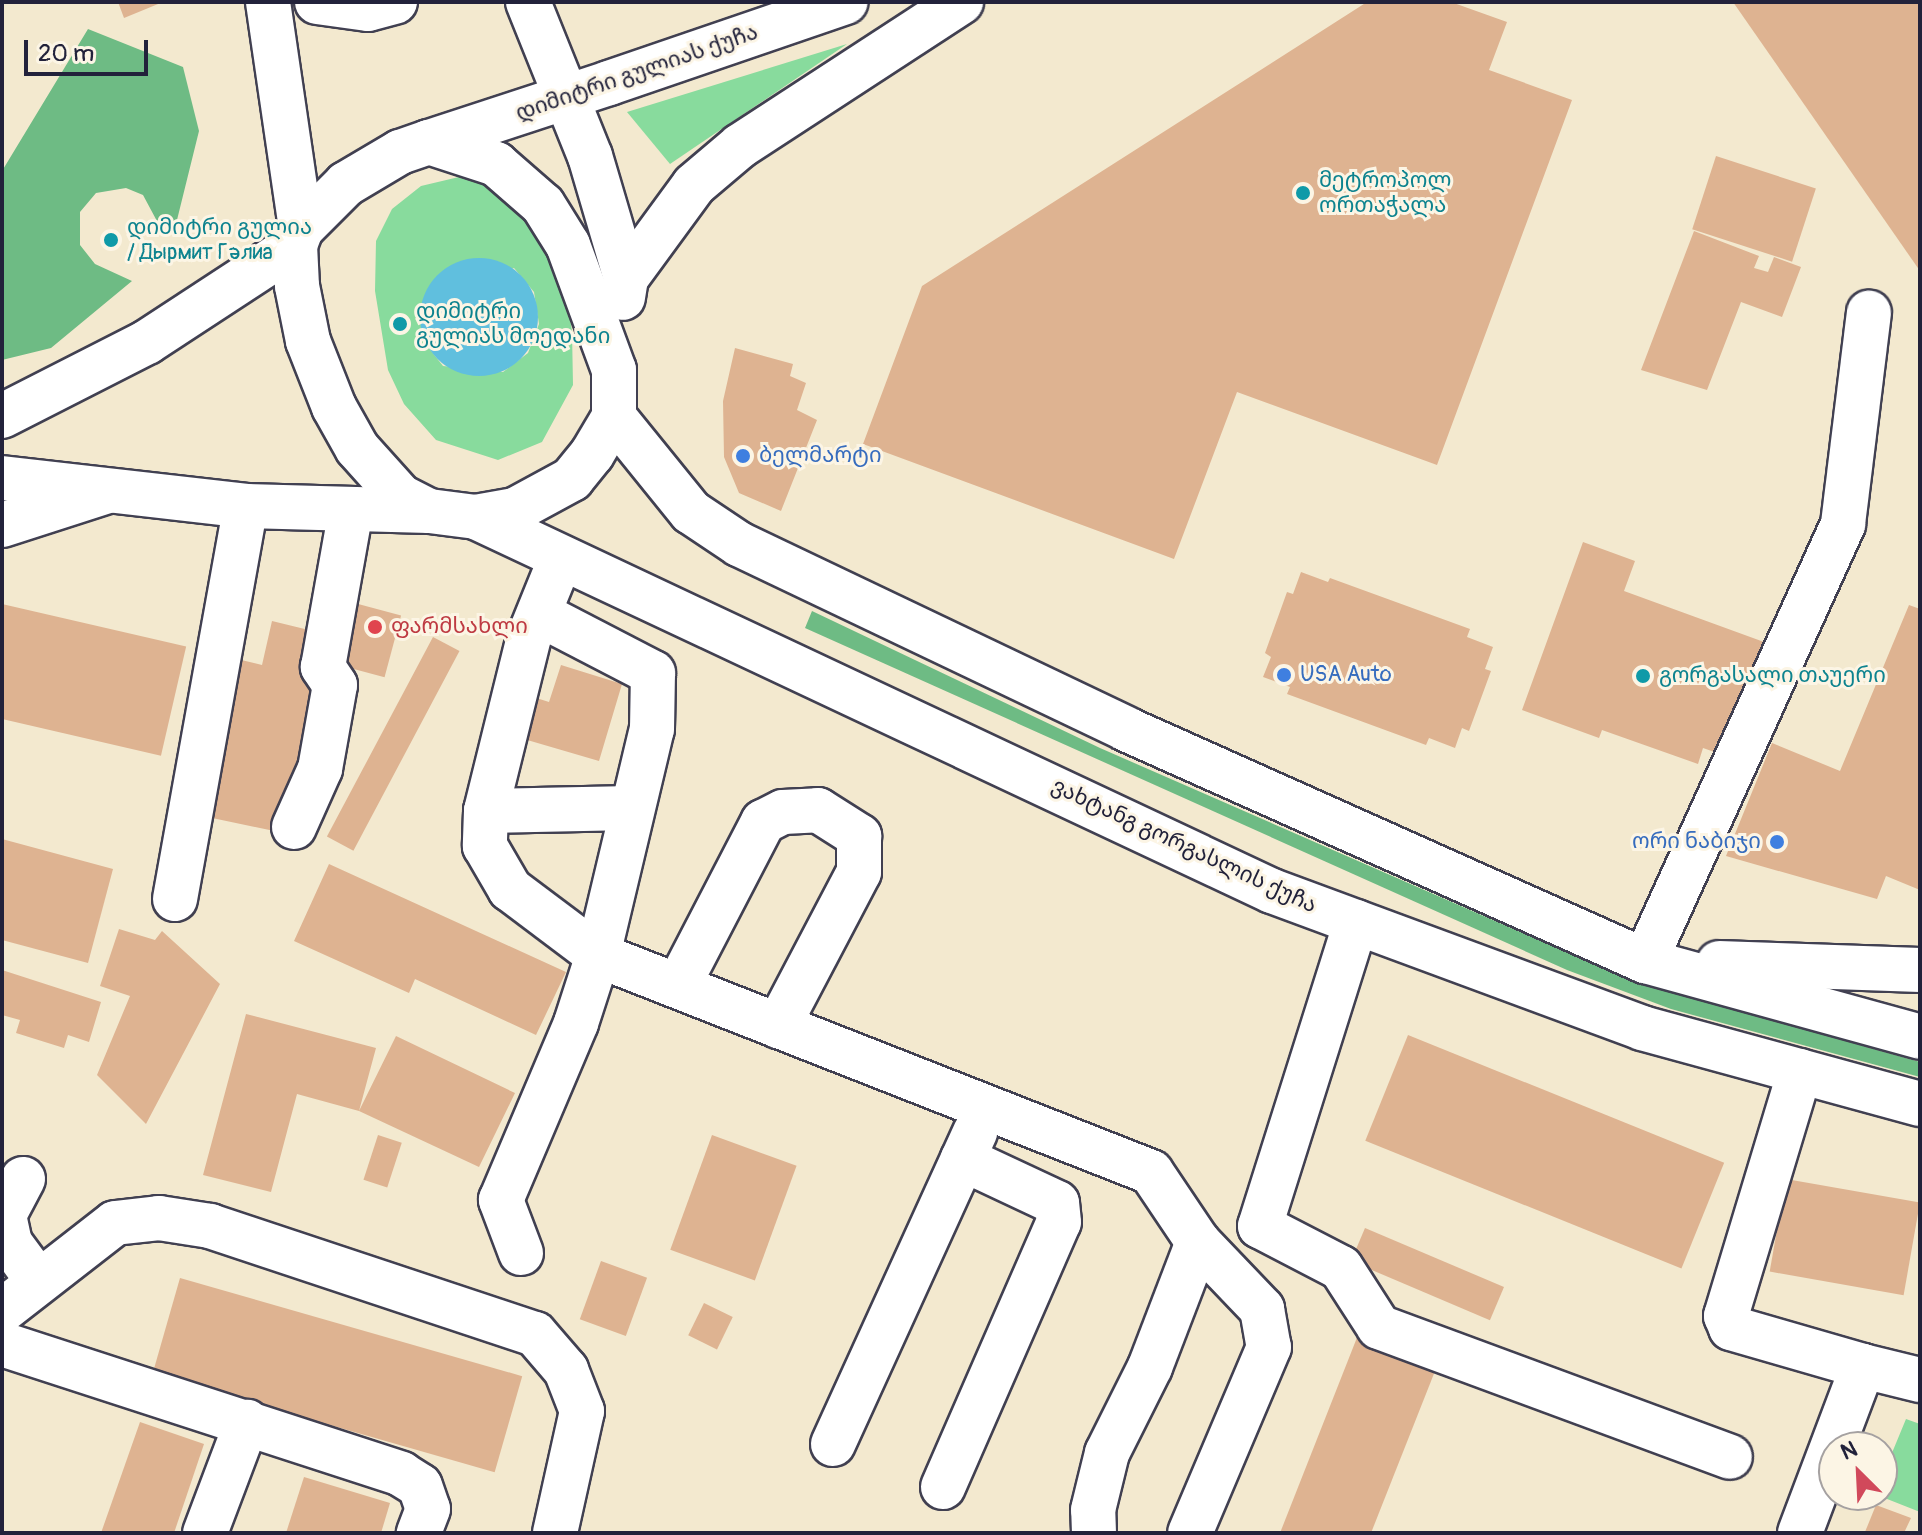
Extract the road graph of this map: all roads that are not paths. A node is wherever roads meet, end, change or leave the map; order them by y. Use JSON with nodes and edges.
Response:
{"nodes":[{"id":1,"x":268,"y":2,"type":"edge"},
{"id":2,"x":317,"y":2,"type":"edge"},
{"id":3,"x":395,"y":2,"type":"edge"},
{"id":4,"x":528,"y":2,"type":"edge"},
{"id":5,"x":846,"y":2,"type":"edge"},
{"id":6,"x":961,"y":2,"type":"edge"},
{"id":7,"x":568,"y":97,"type":"junction"},
{"id":8,"x":429,"y":142,"type":"junction"},
{"id":9,"x":298,"y":237,"type":"junction"},
{"id":10,"x":626,"y":278,"type":"junction"},
{"id":11,"x":1869,"y":313,"type":"dead end"},
{"id":12,"x":614,"y":370,"type":"junction"},
{"id":13,"x":9,"y":408,"type":"edge"},
{"id":14,"x":614,"y":417,"type":"junction"},
{"id":15,"x":2,"y":478,"type":"edge"},
{"id":16,"x":108,"y":491,"type":"junction"},
{"id":17,"x":246,"y":506,"type":"junction"},
{"id":18,"x":351,"y":510,"type":"junction"},
{"id":19,"x":429,"y":511,"type":"junction"},
{"id":20,"x":476,"y":517,"type":"junction"},
{"id":21,"x":2,"y":525,"type":"edge"},
{"id":22,"x":561,"y":558,"type":"junction"},
{"id":23,"x":541,"y":615,"type":"junction"},
{"id":24,"x":632,"y":808,"type":"junction"},
{"id":25,"x":486,"y":811,"type":"junction"},
{"id":26,"x":294,"y":827,"type":"dead end"},
{"id":27,"x":175,"y":899,"type":"dead end"},
{"id":28,"x":1356,"y":922,"type":"junction"},
{"id":29,"x":598,"y":955,"type":"junction"},
{"id":30,"x":1645,"y":961,"type":"junction"},
{"id":31,"x":1920,"y":970,"type":"edge"},
{"id":32,"x":678,"y":986,"type":"junction"},
{"id":33,"x":778,"y":1026,"type":"junction"},
{"id":34,"x":1920,"y":1037,"type":"edge"},
{"id":35,"x":1800,"y":1071,"type":"junction"},
{"id":36,"x":1920,"y":1104,"type":"edge"},
{"id":37,"x":986,"y":1107,"type":"junction"},
{"id":38,"x":963,"y":1159,"type":"junction"},
{"id":39,"x":23,"y":1179,"type":"dead end"},
{"id":40,"x":1198,"y":1242,"type":"junction"},
{"id":41,"x":521,"y":1253,"type":"dead end"},
{"id":42,"x":38,"y":1281,"type":"junction"},
{"id":43,"x":2,"y":1311,"type":"edge"},
{"id":44,"x":2,"y":1344,"type":"edge"},
{"id":45,"x":1863,"y":1366,"type":"junction"},
{"id":46,"x":1920,"y":1380,"type":"edge"},
{"id":47,"x":247,"y":1422,"type":"junction"},
{"id":48,"x":833,"y":1444,"type":"dead end"},
{"id":49,"x":1730,"y":1457,"type":"dead end"},
{"id":50,"x":943,"y":1487,"type":"dead end"},
{"id":51,"x":205,"y":1533,"type":"edge"},
{"id":52,"x":419,"y":1533,"type":"edge"},
{"id":53,"x":555,"y":1533,"type":"edge"},
{"id":54,"x":1094,"y":1533,"type":"edge"},
{"id":55,"x":1190,"y":1533,"type":"edge"},
{"id":56,"x":1800,"y":1533,"type":"edge"}],
"edges":[{"from":1,"to":9,"type":"main road"},
{"from":2,"to":3,"type":"main road"},
{"from":4,"to":7,"type":"main road"},
{"from":5,"to":7,"type":"main road","name":"დიმიტრი გულიას ქუჩა"},
{"from":6,"to":10,"type":"main road"},
{"from":7,"to":8,"type":"main road","name":"დიმიტრი გულიას ქუჩა"},
{"from":7,"to":10,"type":"main road"},
{"from":8,"to":9,"type":"main road","name":"დიმიტრი გულიას ქუჩა"},
{"from":8,"to":12,"type":"main road"},
{"from":9,"to":13,"type":"main road"},
{"from":9,"to":19,"type":"main road"},
{"from":10,"to":12,"type":"main road"},
{"from":11,"to":30,"type":"main road"},
{"from":12,"to":14,"type":"main road"},
{"from":14,"to":20,"type":"main road"},
{"from":14,"to":30,"type":"main road"},
{"from":15,"to":16,"type":"main road"},
{"from":16,"to":17,"type":"main road"},
{"from":16,"to":21,"type":"main road"},
{"from":17,"to":18,"type":"main road"},
{"from":17,"to":27,"type":"main road"},
{"from":18,"to":19,"type":"main road"},
{"from":18,"to":26,"type":"main road"},
{"from":19,"to":20,"type":"main road"},
{"from":20,"to":22,"type":"main road","name":"ვახტანგ გორგასლის ქუჩა"},
{"from":22,"to":23,"type":"main road"},
{"from":22,"to":28,"type":"main road","name":"ვახტანგ გორგასლის ქუჩა"},
{"from":23,"to":24,"type":"main road"},
{"from":23,"to":25,"type":"main road"},
{"from":24,"to":25,"type":"main road"},
{"from":24,"to":29,"type":"main road"},
{"from":25,"to":29,"type":"main road"},
{"from":28,"to":35,"type":"main road","name":"ვახტანგ გორგასლის ქუჩა"},
{"from":28,"to":49,"type":"main road"},
{"from":29,"to":32,"type":"main road"},
{"from":29,"to":41,"type":"main road"},
{"from":30,"to":31,"type":"main road"},
{"from":30,"to":34,"type":"main road"},
{"from":32,"to":33,"type":"main road"},
{"from":32,"to":33,"type":"main road"},
{"from":33,"to":37,"type":"main road"},
{"from":35,"to":36,"type":"main road","name":"ვახტანგ გორგასლის ქუჩა"},
{"from":35,"to":45,"type":"main road"},
{"from":37,"to":38,"type":"main road"},
{"from":37,"to":40,"type":"main road"},
{"from":38,"to":48,"type":"main road"},
{"from":38,"to":50,"type":"main road"},
{"from":39,"to":42,"type":"main road"},
{"from":40,"to":54,"type":"main road"},
{"from":40,"to":55,"type":"main road"},
{"from":42,"to":43,"type":"main road"},
{"from":42,"to":53,"type":"main road"},
{"from":44,"to":47,"type":"main road"},
{"from":45,"to":46,"type":"main road"},
{"from":45,"to":56,"type":"main road"},
{"from":47,"to":51,"type":"main road"},
{"from":47,"to":52,"type":"main road"}]}
